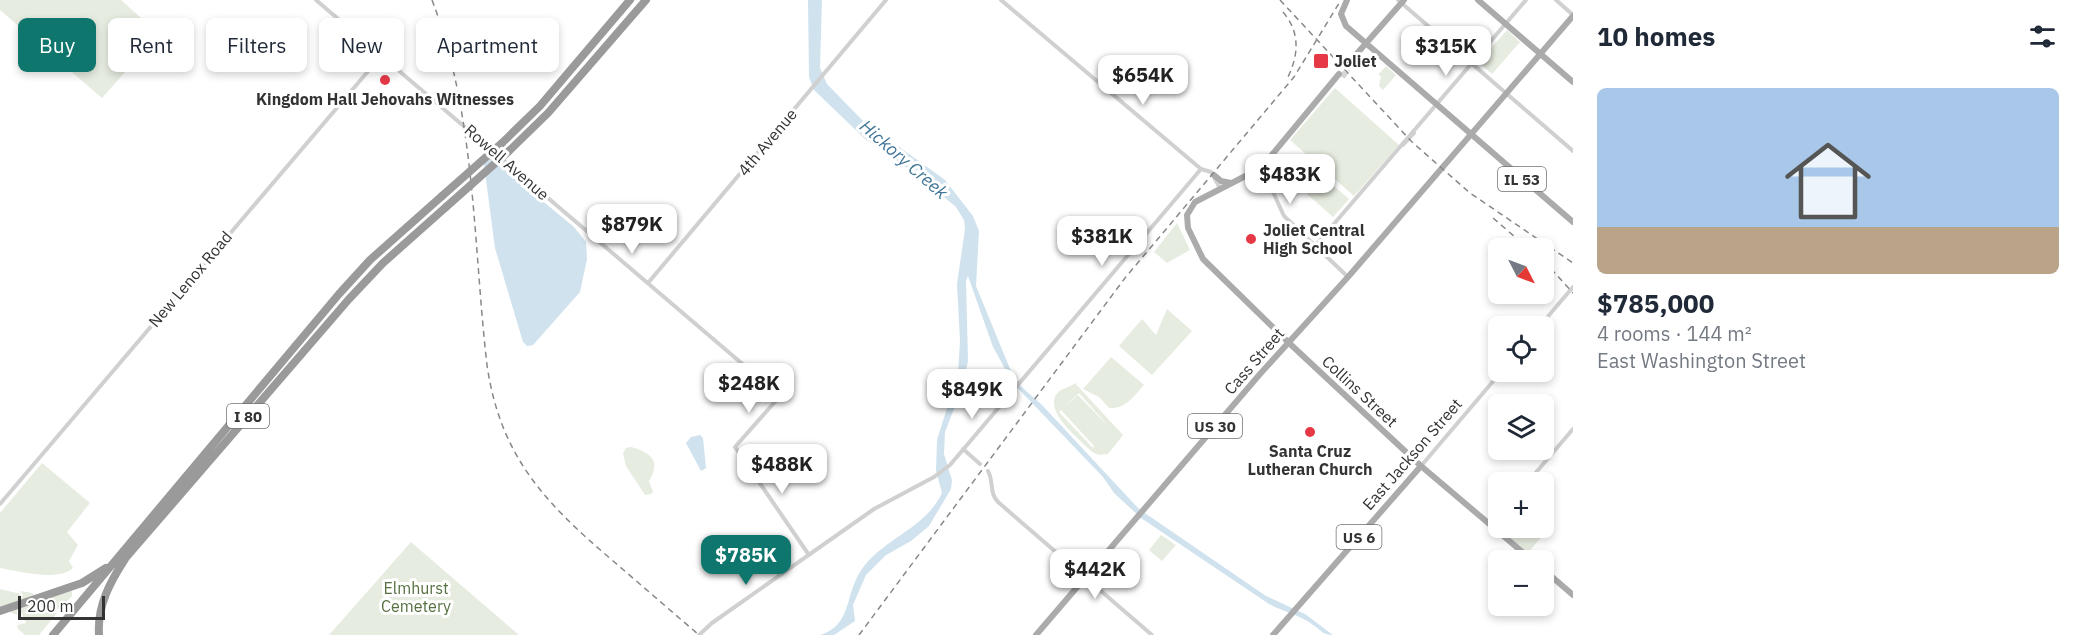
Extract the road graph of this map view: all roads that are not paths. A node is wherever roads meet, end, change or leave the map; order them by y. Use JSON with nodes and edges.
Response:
{"nodes":[{"id":1,"x":316,"y":0,"type":"edge"},
{"id":2,"x":630,"y":0,"type":"edge"},
{"id":3,"x":646,"y":0,"type":"edge"},
{"id":4,"x":886,"y":0,"type":"edge"},
{"id":5,"x":1000,"y":0,"type":"edge"},
{"id":6,"x":1347,"y":0,"type":"edge"},
{"id":7,"x":1478,"y":0,"type":"edge"},
{"id":8,"x":1526,"y":0,"type":"edge"},
{"id":9,"x":1556,"y":0,"type":"edge"},
{"id":10,"x":1401,"y":1,"type":"edge"},
{"id":11,"x":1573,"y":15,"type":"edge"},
{"id":12,"x":337,"y":18,"type":"edge"},
{"id":13,"x":1506,"y":24,"type":"junction"},
{"id":14,"x":1366,"y":44,"type":"junction"},
{"id":15,"x":1541,"y":54,"type":"junction"},
{"id":16,"x":1472,"y":64,"type":"junction"},
{"id":17,"x":1347,"y":68,"type":"tunnel mouth"},
{"id":18,"x":367,"y":72,"type":"edge"},
{"id":19,"x":400,"y":72,"type":"edge"},
{"id":20,"x":1340,"y":75,"type":"tunnel mouth"},
{"id":21,"x":1573,"y":82,"type":"edge"},
{"id":22,"x":1507,"y":94,"type":"junction"},
{"id":23,"x":1437,"y":105,"type":"junction"},
{"id":24,"x":1472,"y":135,"type":"junction"},
{"id":25,"x":1573,"y":151,"type":"edge"},
{"id":26,"x":1262,"y":168,"type":"junction"},
{"id":27,"x":1201,"y":169,"type":"junction"},
{"id":28,"x":1214,"y":175,"type":"junction"},
{"id":29,"x":1232,"y":183,"type":"junction"},
{"id":30,"x":1220,"y":188,"type":"junction"},
{"id":31,"x":1573,"y":222,"type":"edge"},
{"id":32,"x":1315,"y":246,"type":"junction"},
{"id":33,"x":1348,"y":278,"type":"junction"},
{"id":34,"x":648,"y":282,"type":"junction"},
{"id":35,"x":1573,"y":287,"type":"edge"},
{"id":36,"x":1548,"y":316,"type":"edge"},
{"id":37,"x":1288,"y":342,"type":"junction"},
{"id":38,"x":1492,"y":382,"type":"edge"},
{"id":39,"x":1573,"y":429,"type":"edge"},
{"id":40,"x":963,"y":449,"type":"junction"},
{"id":41,"x":980,"y":464,"type":"dead end"},
{"id":42,"x":1421,"y":466,"type":"junction"},
{"id":43,"x":988,"y":471,"type":"dead end"},
{"id":44,"x":1536,"y":472,"type":"edge"},
{"id":45,"x":0,"y":504,"type":"edge"},
{"id":46,"x":1488,"y":523,"type":"edge"},
{"id":47,"x":1506,"y":538,"type":"edge"},
{"id":48,"x":1520,"y":550,"type":"edge"},
{"id":49,"x":809,"y":555,"type":"junction"},
{"id":50,"x":127,"y":556,"type":"junction"},
{"id":51,"x":114,"y":564,"type":"junction"},
{"id":52,"x":1086,"y":577,"type":"junction"},
{"id":53,"x":1554,"y":579,"type":"edge"},
{"id":54,"x":1573,"y":595,"type":"edge"},
{"id":55,"x":0,"y":611,"type":"edge"},
{"id":56,"x":53,"y":635,"type":"edge"},
{"id":57,"x":59,"y":635,"type":"edge"},
{"id":58,"x":99,"y":635,"type":"edge"},
{"id":59,"x":699,"y":635,"type":"edge"},
{"id":60,"x":1036,"y":635,"type":"edge"},
{"id":61,"x":1152,"y":635,"type":"edge"},
{"id":62,"x":1273,"y":635,"type":"edge"}],
"edges":[{"from":1,"to":12,"type":"street","name":"Rowell Avenue"},
{"from":2,"to":51,"type":"highway","number":"I 80","bridge":true},
{"from":3,"to":50,"type":"highway","number":"I 80","bridge":true},
{"from":4,"to":34,"type":"street","name":"4th Avenue"},
{"from":5,"to":27,"type":"street"},
{"from":6,"to":14,"type":"main road"},
{"from":7,"to":13,"type":"main road"},
{"from":8,"to":13,"type":"street"},
{"from":9,"to":11,"type":"street"},
{"from":10,"to":14,"type":"main road"},
{"from":10,"to":16,"type":"street"},
{"from":11,"to":15,"type":"main road","name":"Cass Street"},
{"from":13,"to":15,"type":"main road"},
{"from":13,"to":16,"type":"street"},
{"from":14,"to":17,"type":"main road"},
{"from":14,"to":23,"type":"main road","number":"IL 53"},
{"from":15,"to":21,"type":"main road"},
{"from":15,"to":22,"type":"main road","name":"Cass Street"},
{"from":16,"to":22,"type":"street"},
{"from":16,"to":23,"type":"street"},
{"from":18,"to":45,"type":"street","name":"New Lenox Road"},
{"from":19,"to":34,"type":"street","name":"Rowell Avenue"},
{"from":20,"to":26,"type":"main road"},
{"from":22,"to":24,"type":"main road","name":"Cass Street"},
{"from":22,"to":25,"type":"street"},
{"from":23,"to":24,"type":"main road","number":"IL 53"},
{"from":23,"to":32,"type":"street"},
{"from":24,"to":31,"type":"main road","number":"IL 53"},
{"from":24,"to":33,"type":"main road","name":"Cass Street"},
{"from":26,"to":29,"type":"main road"},
{"from":26,"to":32,"type":"street"},
{"from":27,"to":28,"type":"street"},
{"from":27,"to":40,"type":"street"},
{"from":28,"to":29,"type":"main road"},
{"from":28,"to":30,"type":"street"},
{"from":29,"to":30,"type":"main road"},
{"from":30,"to":37,"type":"main road","name":"Collins Street"},
{"from":32,"to":33,"type":"street"},
{"from":33,"to":37,"type":"main road","name":"Cass Street"},
{"from":34,"to":49,"type":"street","name":"Rowell Avenue"},
{"from":35,"to":36,"type":"street"},
{"from":37,"to":42,"type":"main road","name":"Collins Street"},
{"from":37,"to":52,"type":"main road","name":"Cass Street","number":"US 30"},
{"from":38,"to":42,"type":"street","name":"East Jackson Street"},
{"from":39,"to":44,"type":"street"},
{"from":40,"to":41,"type":"street"},
{"from":40,"to":49,"type":"street"},
{"from":42,"to":46,"type":"main road","name":"Collins Street"},
{"from":42,"to":62,"type":"main road","name":"East Jackson Street","number":"US 6"},
{"from":43,"to":52,"type":"street"},
{"from":47,"to":48,"type":"main road","name":"Collins Street"},
{"from":49,"to":59,"type":"street"},
{"from":50,"to":57,"type":"highway","number":"I 80"},
{"from":50,"to":58,"type":"highway"},
{"from":51,"to":55,"type":"highway"},
{"from":51,"to":56,"type":"highway","number":"I 80"},
{"from":52,"to":60,"type":"main road","name":"Cass Street","number":"US 30"},
{"from":52,"to":61,"type":"street"},
{"from":53,"to":54,"type":"main road"}]}
